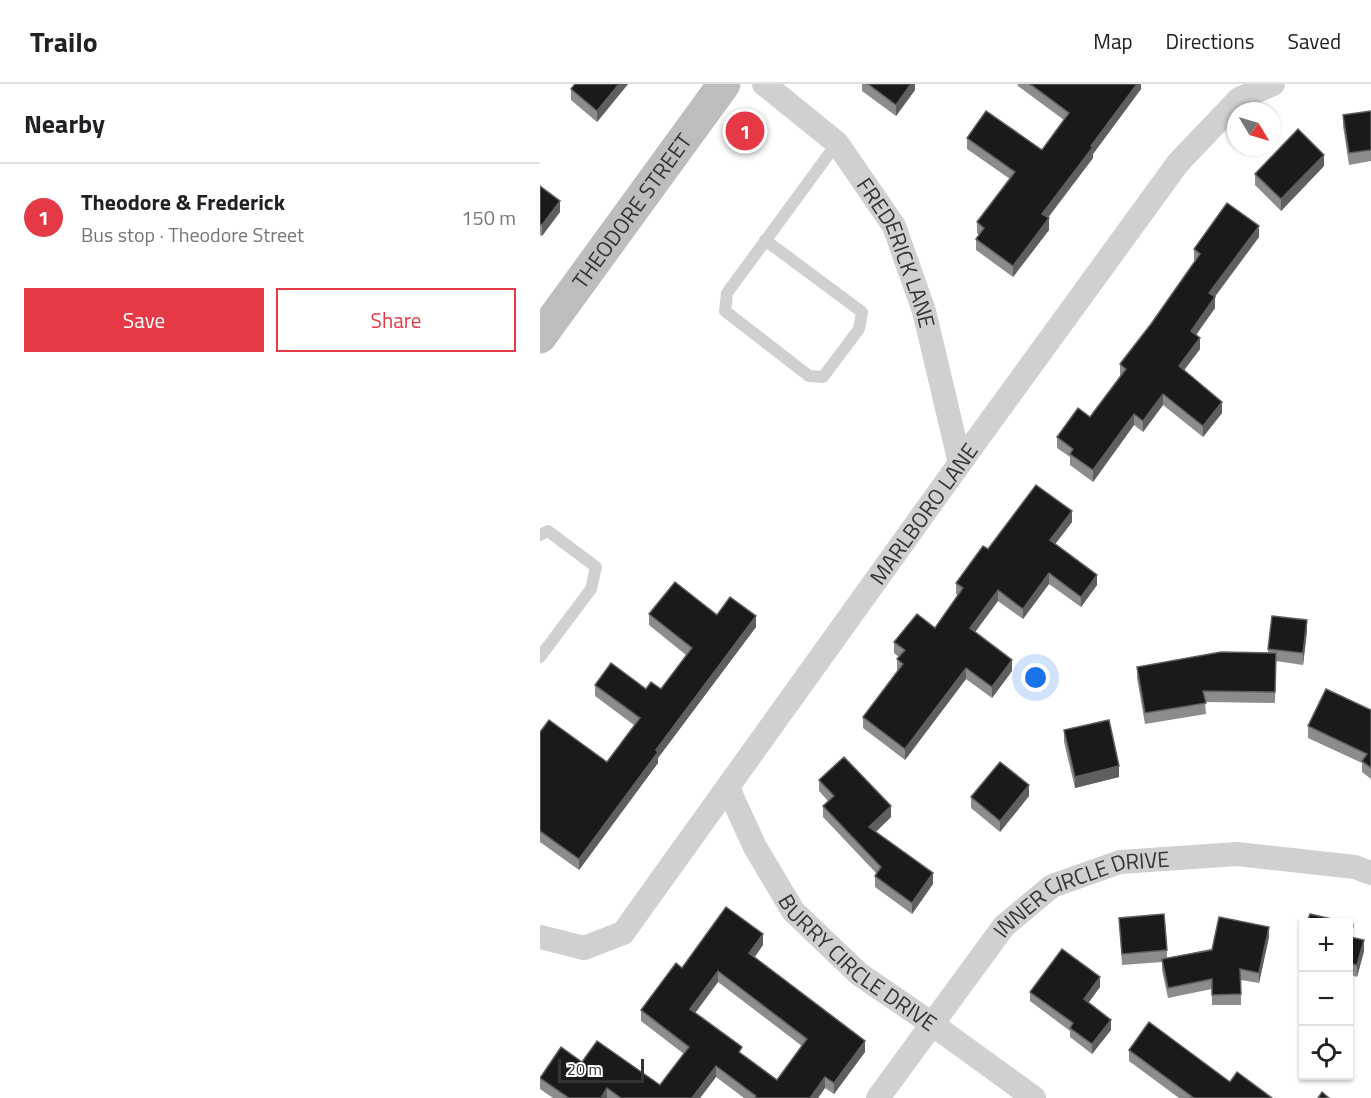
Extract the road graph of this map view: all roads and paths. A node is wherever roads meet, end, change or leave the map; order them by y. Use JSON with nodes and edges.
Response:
{"nodes":[{"id":1,"x":724,"y":84,"type":"edge"},
{"id":2,"x":764,"y":84,"type":"edge"},
{"id":3,"x":1273,"y":84,"type":"edge"},
{"id":4,"x":837,"y":143,"type":"junction"},
{"id":5,"x":765,"y":240,"type":"junction"},
{"id":6,"x":540,"y":337,"type":"edge"},
{"id":7,"x":960,"y":463,"type":"junction"},
{"id":8,"x":540,"y":535,"type":"edge"},
{"id":9,"x":540,"y":657,"type":"edge"},
{"id":10,"x":728,"y":788,"type":"junction"},
{"id":11,"x":1371,"y":873,"type":"edge"},
{"id":12,"x":540,"y":937,"type":"edge"},
{"id":13,"x":932,"y":1024,"type":"junction"},
{"id":14,"x":878,"y":1098,"type":"edge"},
{"id":15,"x":1034,"y":1098,"type":"edge"}],
"edges":[{"from":1,"to":6,"type":"main road","name":"THEODORE STREET"},
{"from":2,"to":4,"type":"street","name":"FREDERICK LANE"},
{"from":3,"to":7,"type":"street","name":"MARLBORO LANE"},
{"from":4,"to":5,"type":"lane"},
{"from":4,"to":7,"type":"street","name":"FREDERICK LANE"},
{"from":5,"to":5,"type":"lane"},
{"from":7,"to":10,"type":"street","name":"MARLBORO LANE"},
{"from":8,"to":9,"type":"lane"},
{"from":10,"to":12,"type":"street","name":"MARLBORO LANE"},
{"from":10,"to":13,"type":"street","name":"BURRY CIRCLE DRIVE"},
{"from":11,"to":13,"type":"street","name":"INNER CIRCLE DRIVE"},
{"from":13,"to":14,"type":"street","name":"INNER CIRCLE DRIVE"},
{"from":13,"to":15,"type":"street","name":"BURRY CIRCLE DRIVE"}]}
